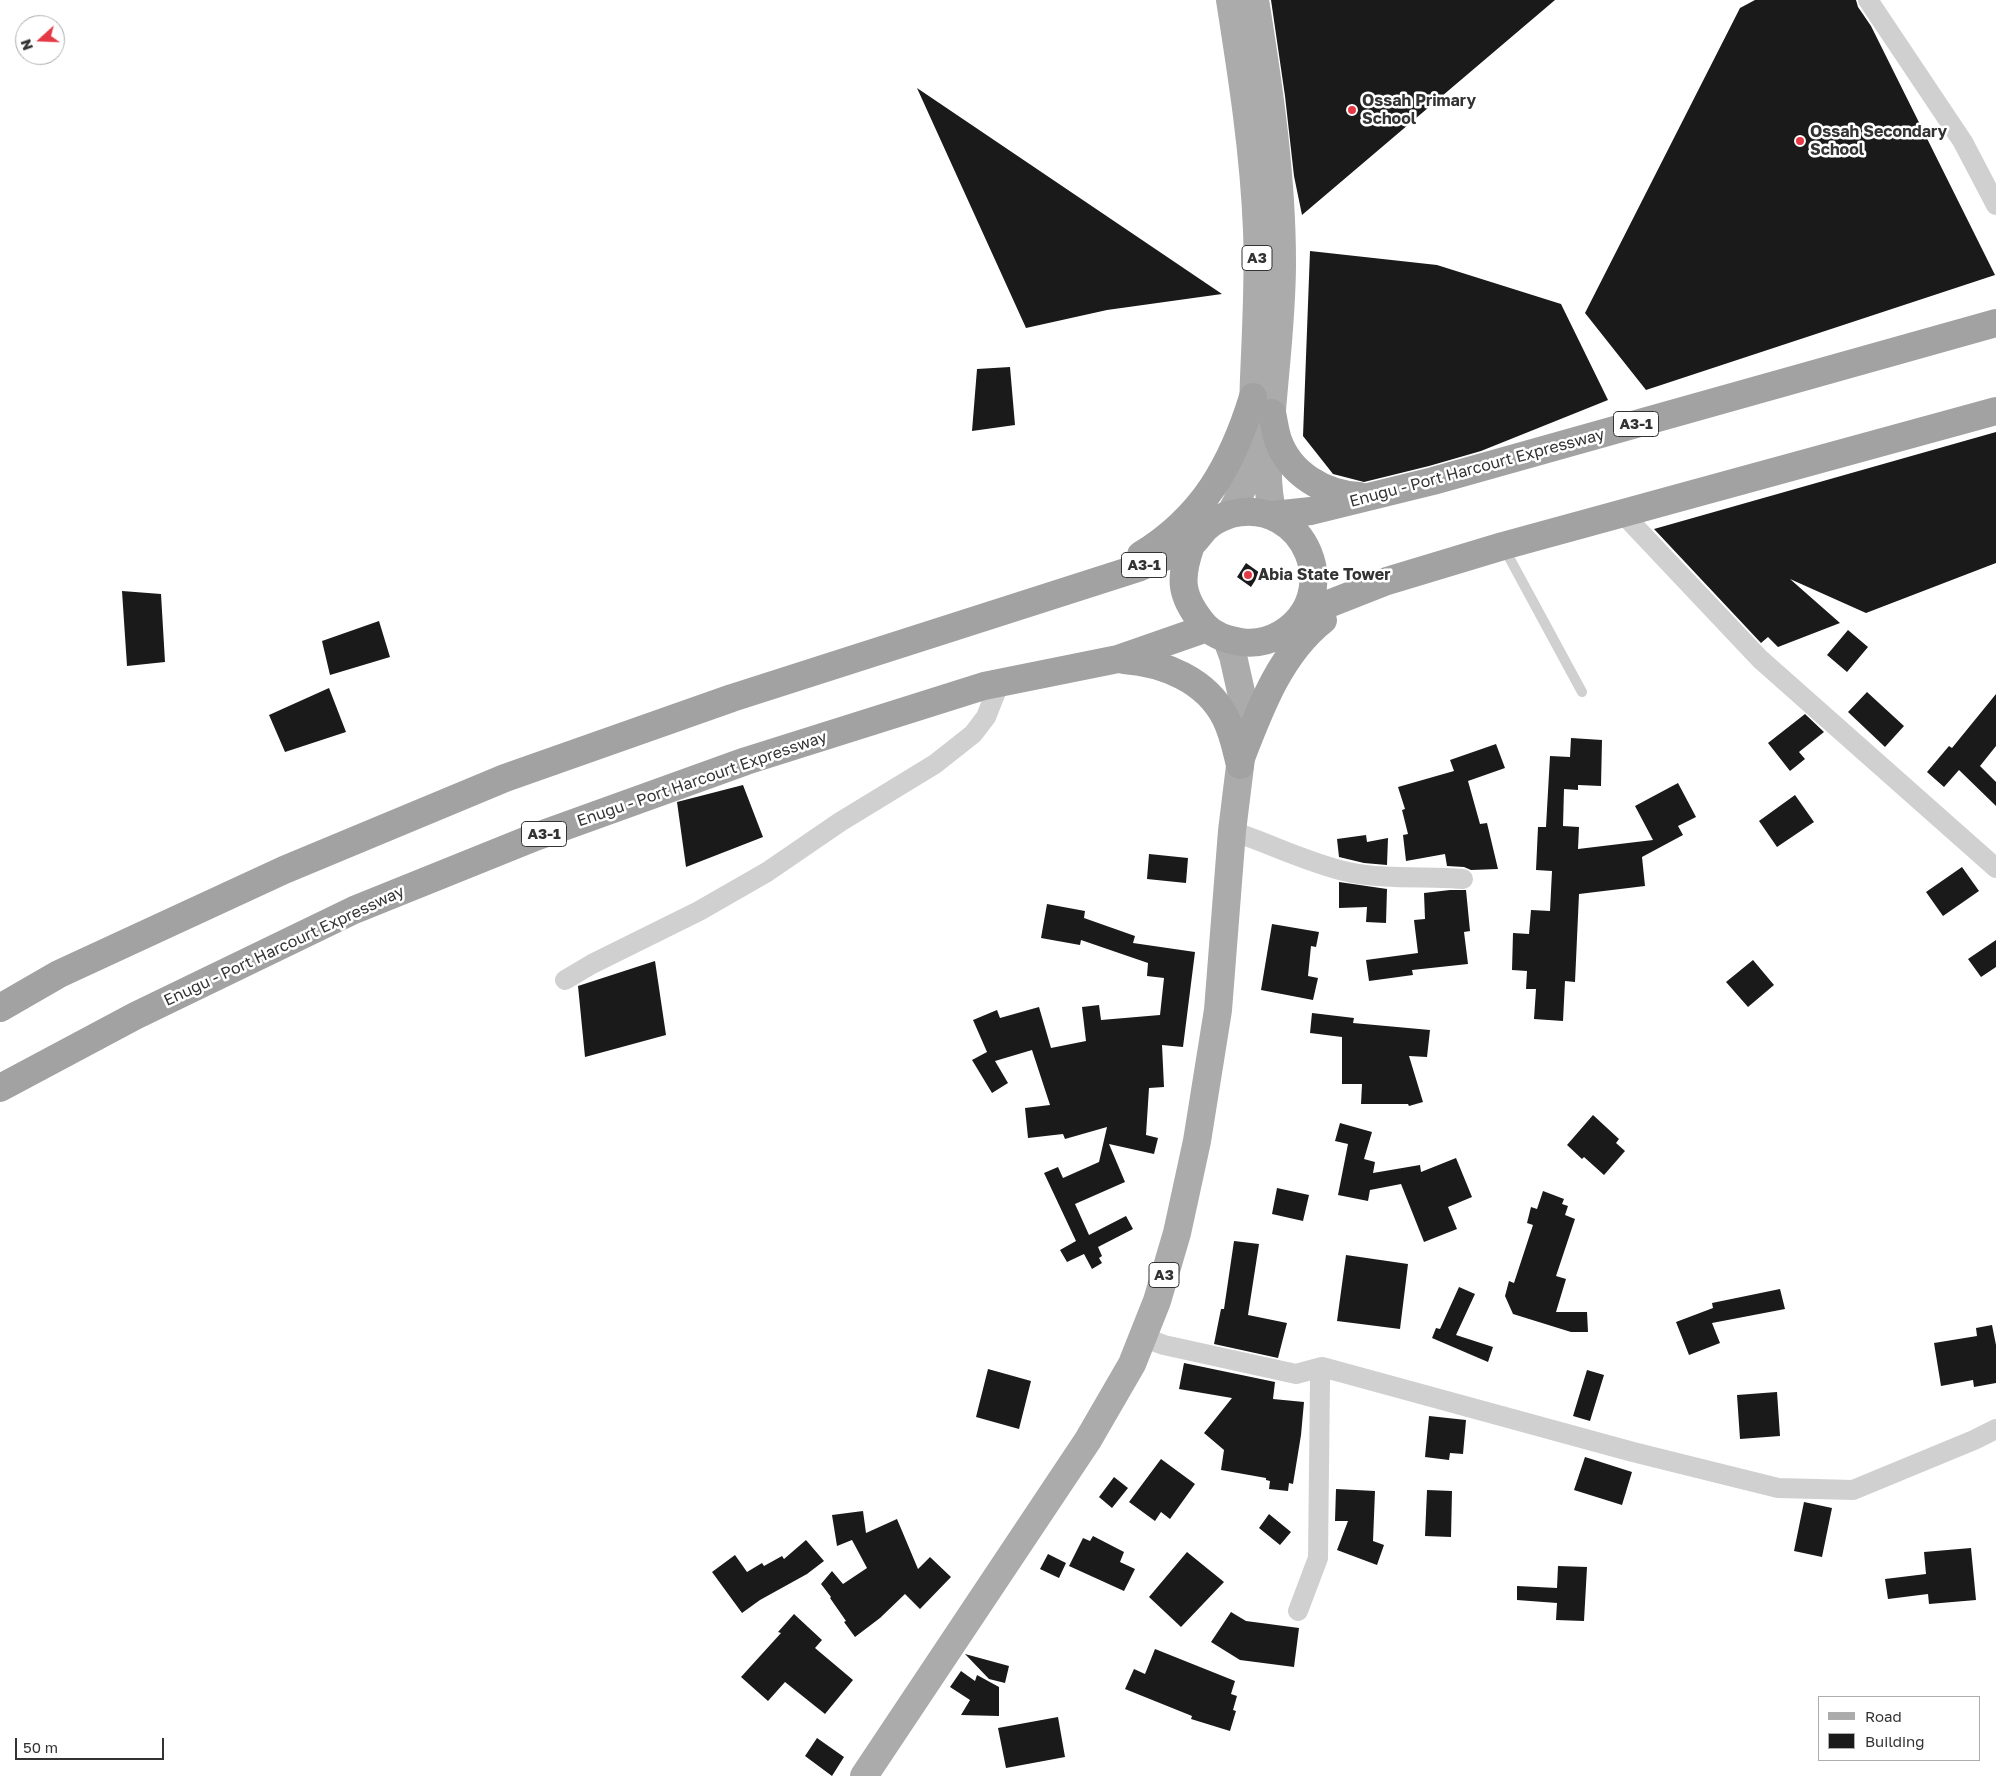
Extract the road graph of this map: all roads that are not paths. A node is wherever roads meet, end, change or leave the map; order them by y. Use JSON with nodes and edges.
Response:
{"nodes":[{"id":1,"x":1230,"y":0,"type":"edge"},
{"id":2,"x":1255,"y":0,"type":"edge"},
{"id":3,"x":1868,"y":0,"type":"edge"},
{"id":4,"x":1996,"y":205,"type":"edge"},
{"id":5,"x":1996,"y":323,"type":"edge"},
{"id":6,"x":1262,"y":405,"type":"junction"},
{"id":7,"x":1996,"y":411,"type":"edge"},
{"id":8,"x":1372,"y":497,"type":"junction"},
{"id":9,"x":1230,"y":514,"type":"junction"},
{"id":10,"x":1623,"y":514,"type":"junction"},
{"id":11,"x":1273,"y":515,"type":"junction"},
{"id":12,"x":1191,"y":545,"type":"junction"},
{"id":13,"x":1503,"y":546,"type":"junction"},
{"id":14,"x":1404,"y":576,"type":"junction"},
{"id":15,"x":1095,"y":582,"type":"junction"},
{"id":16,"x":1303,"y":614,"type":"junction"},
{"id":17,"x":1217,"y":634,"type":"junction"},
{"id":18,"x":1272,"y":639,"type":"junction"},
{"id":19,"x":1118,"y":659,"type":"junction"},
{"id":20,"x":1000,"y":682,"type":"junction"},
{"id":21,"x":1582,"y":692,"type":"dead end"},
{"id":22,"x":1242,"y":696,"type":"junction"},
{"id":23,"x":1240,"y":762,"type":"junction"},
{"id":24,"x":1232,"y":830,"type":"junction"},
{"id":25,"x":1996,"y":868,"type":"edge"},
{"id":26,"x":1463,"y":879,"type":"dead end"},
{"id":27,"x":565,"y":980,"type":"dead end"},
{"id":28,"x":0,"y":1008,"type":"edge"},
{"id":29,"x":0,"y":1088,"type":"edge"},
{"id":30,"x":1142,"y":1337,"type":"junction"},
{"id":31,"x":1322,"y":1367,"type":"junction"},
{"id":32,"x":1996,"y":1429,"type":"edge"},
{"id":33,"x":1298,"y":1611,"type":"dead end"},
{"id":34,"x":864,"y":1776,"type":"edge"}],
"edges":[{"from":1,"to":6,"type":"main road","number":"A3"},
{"from":2,"to":6,"type":"main road","number":"A3"},
{"from":3,"to":4,"type":"street"},
{"from":5,"to":8,"type":"highway","name":"Enugu - Port Harcourt Expressway","number":"A3-1"},
{"from":6,"to":8,"type":"highway"},
{"from":6,"to":9,"type":"main road","number":"A3"},
{"from":6,"to":11,"type":"main road","number":"A3"},
{"from":6,"to":15,"type":"highway"},
{"from":7,"to":10,"type":"highway","number":"A3-1"},
{"from":8,"to":11,"type":"highway","name":"Enugu - Port Harcourt Expressway","number":"A3-1"},
{"from":9,"to":11,"type":"highway","number":"A3-1"},
{"from":9,"to":12,"type":"highway","number":"A3-1"},
{"from":10,"to":13,"type":"highway","number":"A3-1"},
{"from":10,"to":25,"type":"street"},
{"from":11,"to":16,"type":"highway","number":"A3-1"},
{"from":12,"to":15,"type":"highway","number":"A3-1"},
{"from":12,"to":17,"type":"highway","number":"A3-1"},
{"from":13,"to":14,"type":"highway","number":"A3-1"},
{"from":13,"to":21,"type":"lane"},
{"from":14,"to":16,"type":"highway","number":"A3-1"},
{"from":14,"to":23,"type":"highway"},
{"from":15,"to":28,"type":"highway","number":"A3-1"},
{"from":16,"to":18,"type":"highway","number":"A3-1"},
{"from":17,"to":18,"type":"highway","number":"A3-1"},
{"from":17,"to":19,"type":"highway","name":"Enugu - Port Harcourt Expressway"},
{"from":17,"to":22,"type":"main road","number":"A3"},
{"from":18,"to":22,"type":"main road","number":"A3"},
{"from":19,"to":20,"type":"highway","name":"Enugu - Port Harcourt Expressway","number":"A3-1"},
{"from":19,"to":23,"type":"highway"},
{"from":20,"to":27,"type":"street"},
{"from":20,"to":29,"type":"highway","name":"Enugu - Port Harcourt Expressway","number":"A3-1"},
{"from":22,"to":23,"type":"main road","number":"A3"},
{"from":23,"to":24,"type":"main road","number":"A3"},
{"from":24,"to":26,"type":"street"},
{"from":24,"to":30,"type":"main road","number":"A3"},
{"from":30,"to":31,"type":"street"},
{"from":30,"to":34,"type":"main road","number":"A3"},
{"from":31,"to":32,"type":"street"},
{"from":31,"to":33,"type":"street"}]}
